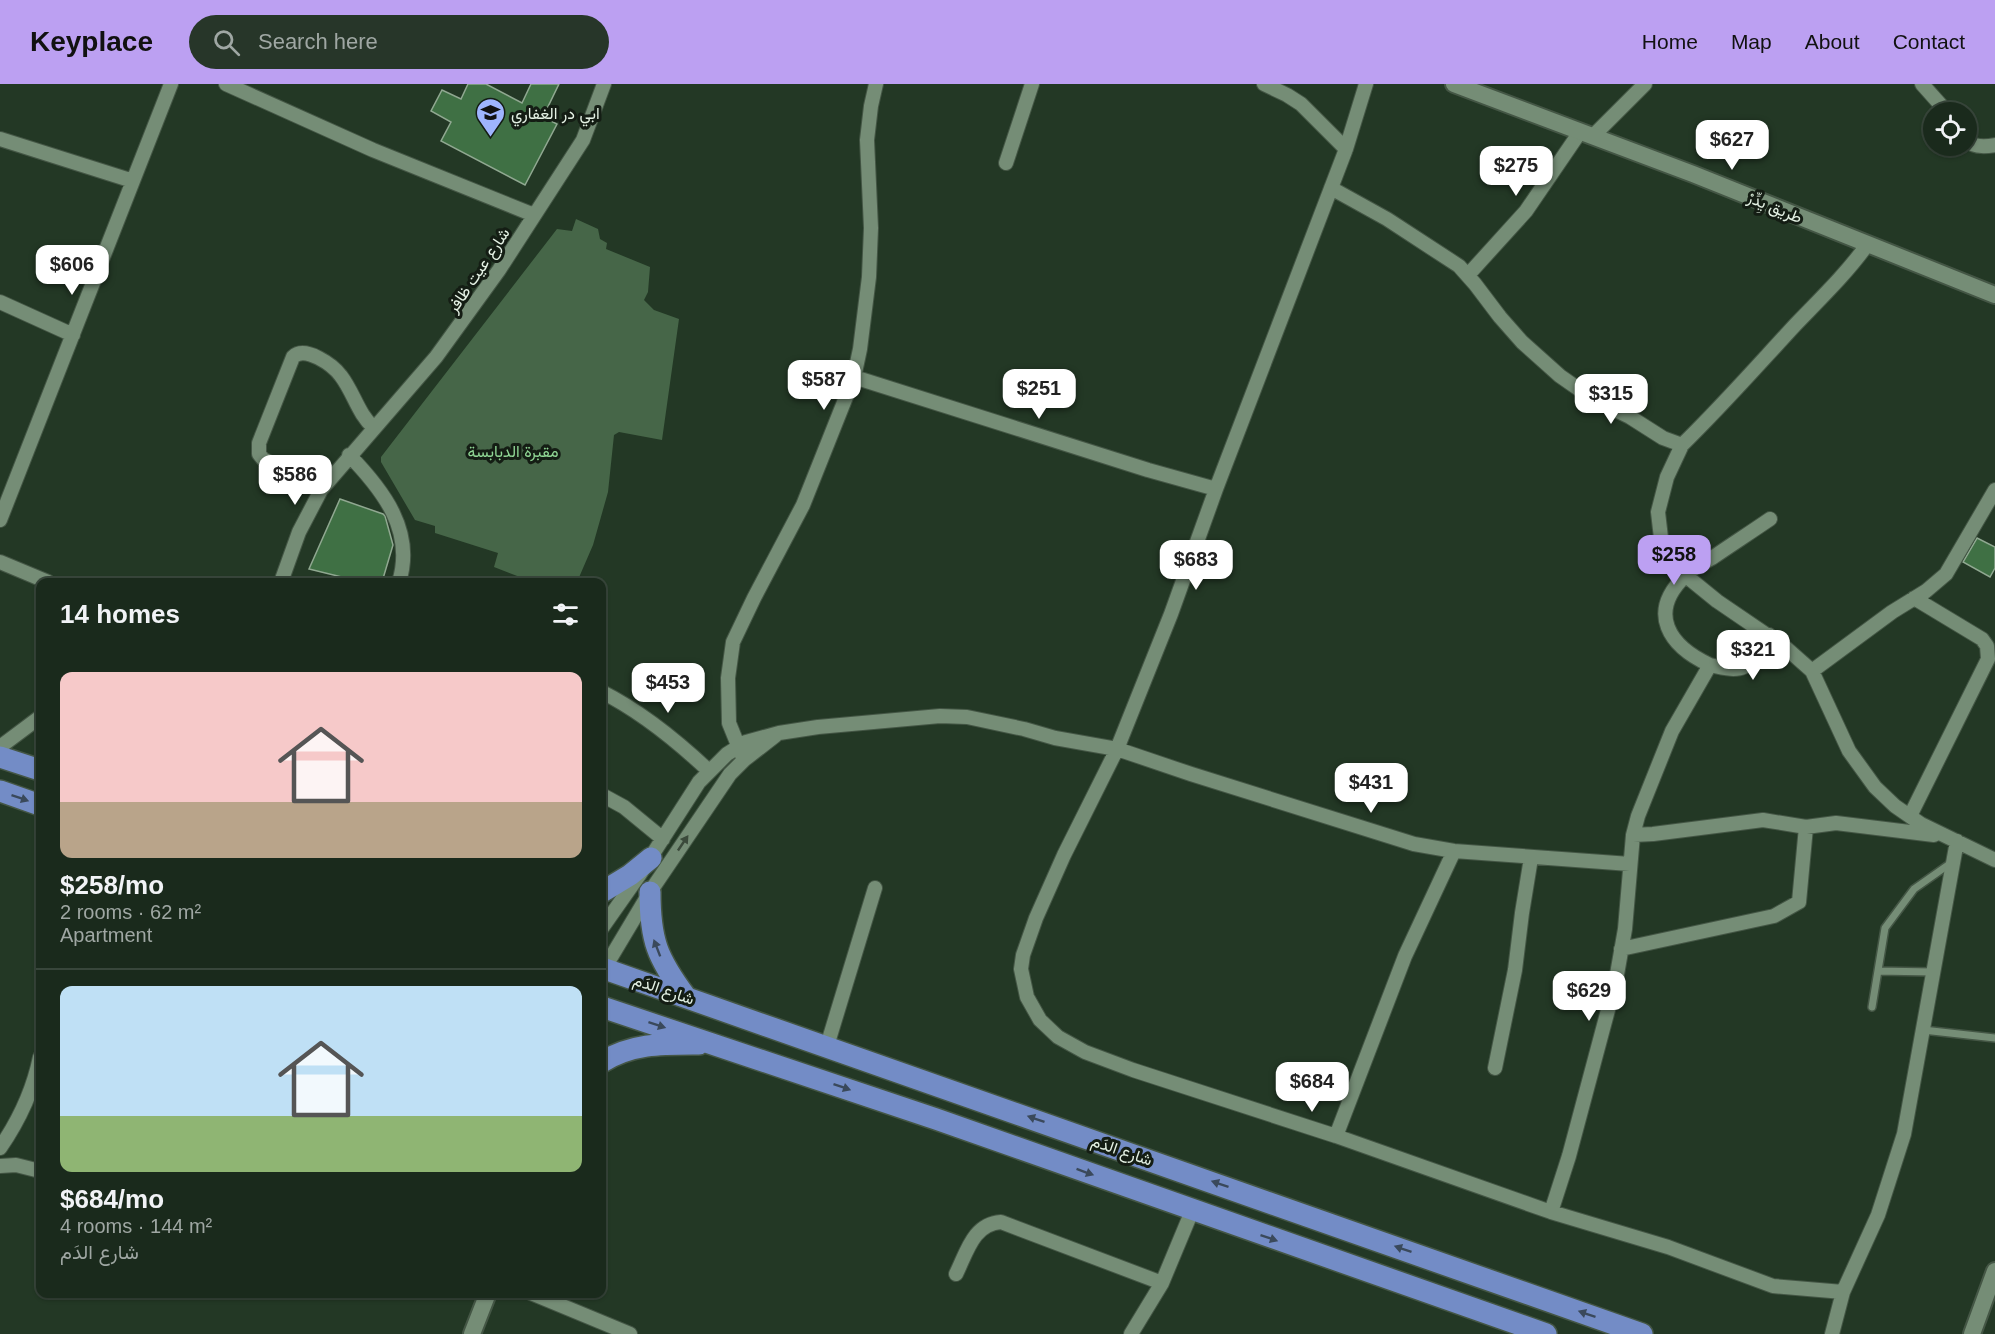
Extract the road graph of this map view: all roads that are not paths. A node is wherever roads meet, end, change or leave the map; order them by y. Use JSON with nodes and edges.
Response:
{"nodes":[{"id":1,"x":171,"y":84,"type":"edge"},
{"id":2,"x":226,"y":84,"type":"edge"},
{"id":3,"x":604,"y":84,"type":"edge"},
{"id":4,"x":876,"y":84,"type":"edge"},
{"id":5,"x":1032,"y":84,"type":"edge"},
{"id":6,"x":1264,"y":84,"type":"edge"},
{"id":7,"x":1366,"y":84,"type":"edge"},
{"id":8,"x":1454,"y":84,"type":"edge"},
{"id":9,"x":1645,"y":84,"type":"edge"},
{"id":10,"x":1922,"y":84,"type":"edge"},
{"id":11,"x":1938,"y":102,"type":"edge"},
{"id":12,"x":1587,"y":134,"type":"junction"},
{"id":13,"x":0,"y":139,"type":"edge"},
{"id":14,"x":1995,"y":145,"type":"edge"},
{"id":15,"x":1977,"y":146,"type":"edge"},
{"id":16,"x":1347,"y":149,"type":"junction"},
{"id":17,"x":1006,"y":163,"type":"dead end"},
{"id":18,"x":133,"y":181,"type":"junction"},
{"id":19,"x":1331,"y":188,"type":"junction"},
{"id":20,"x":534,"y":214,"type":"junction"},
{"id":21,"x":1867,"y":245,"type":"junction"},
{"id":22,"x":1468,"y":275,"type":"junction"},
{"id":23,"x":1995,"y":295,"type":"edge"},
{"id":24,"x":0,"y":302,"type":"edge"},
{"id":25,"x":73,"y":335,"type":"junction"},
{"id":26,"x":854,"y":377,"type":"junction"},
{"id":27,"x":374,"y":428,"type":"junction"},
{"id":28,"x":1682,"y":445,"type":"junction"},
{"id":29,"x":349,"y":455,"type":"junction"},
{"id":30,"x":1216,"y":489,"type":"junction"},
{"id":31,"x":321,"y":490,"type":"junction"},
{"id":32,"x":1995,"y":490,"type":"edge"},
{"id":33,"x":1770,"y":519,"type":"dead end"},
{"id":34,"x":0,"y":520,"type":"edge"},
{"id":35,"x":0,"y":562,"type":"edge"},
{"id":36,"x":1685,"y":575,"type":"junction"},
{"id":37,"x":38,"y":578,"type":"edge"},
{"id":38,"x":282,"y":578,"type":"edge"},
{"id":39,"x":400,"y":578,"type":"edge"},
{"id":40,"x":1914,"y":598,"type":"junction"},
{"id":41,"x":1769,"y":635,"type":"junction"},
{"id":42,"x":1710,"y":665,"type":"junction"},
{"id":43,"x":1812,"y":671,"type":"junction"},
{"id":44,"x":606,"y":694,"type":"edge"},
{"id":45,"x":36,"y":720,"type":"edge"},
{"id":46,"x":779,"y":733,"type":"junction"},
{"id":47,"x":0,"y":747,"type":"edge"},
{"id":48,"x":738,"y":747,"type":"junction"},
{"id":49,"x":1117,"y":749,"type":"junction"},
{"id":50,"x":0,"y":757,"type":"edge"},
{"id":51,"x":744,"y":760,"type":"junction"},
{"id":52,"x":36,"y":769,"type":"edge"},
{"id":53,"x":709,"y":771,"type":"junction"},
{"id":54,"x":0,"y":791,"type":"edge"},
{"id":55,"x":606,"y":797,"type":"edge"},
{"id":56,"x":36,"y":804,"type":"edge"},
{"id":57,"x":1910,"y":816,"type":"junction"},
{"id":58,"x":1806,"y":827,"type":"junction"},
{"id":59,"x":1633,"y":835,"type":"junction"},
{"id":60,"x":1952,"y":838,"type":"junction"},
{"id":61,"x":663,"y":839,"type":"junction"},
{"id":62,"x":1454,"y":851,"type":"junction"},
{"id":63,"x":651,"y":858,"type":"junction"},
{"id":64,"x":1531,"y":858,"type":"junction"},
{"id":65,"x":1995,"y":860,"type":"edge"},
{"id":66,"x":1953,"y":862,"type":"junction"},
{"id":67,"x":1630,"y":864,"type":"junction"},
{"id":68,"x":875,"y":888,"type":"dead end"},
{"id":69,"x":606,"y":890,"type":"edge"},
{"id":70,"x":650,"y":892,"type":"junction"},
{"id":71,"x":606,"y":922,"type":"edge"},
{"id":72,"x":1621,"y":949,"type":"junction"},
{"id":73,"x":606,"y":964,"type":"edge"},
{"id":74,"x":1878,"y":971,"type":"junction"},
{"id":75,"x":606,"y":972,"type":"edge"},
{"id":76,"x":1934,"y":972,"type":"junction"},
{"id":77,"x":686,"y":997,"type":"junction"},
{"id":78,"x":1872,"y":1007,"type":"dead end"},
{"id":79,"x":606,"y":1008,"type":"edge"},
{"id":80,"x":1923,"y":1030,"type":"junction"},
{"id":81,"x":1995,"y":1038,"type":"edge"},
{"id":82,"x":716,"y":1044,"type":"junction"},
{"id":83,"x":827,"y":1046,"type":"junction"},
{"id":84,"x":606,"y":1060,"type":"edge"},
{"id":85,"x":1495,"y":1068,"type":"dead end"},
{"id":86,"x":36,"y":1080,"type":"edge"},
{"id":87,"x":1336,"y":1137,"type":"junction"},
{"id":88,"x":0,"y":1148,"type":"edge"},
{"id":89,"x":0,"y":1166,"type":"edge"},
{"id":90,"x":36,"y":1170,"type":"edge"},
{"id":91,"x":1192,"y":1210,"type":"junction"},
{"id":92,"x":1551,"y":1212,"type":"junction"},
{"id":93,"x":1995,"y":1271,"type":"edge"},
{"id":94,"x":956,"y":1274,"type":"dead end"},
{"id":95,"x":1162,"y":1283,"type":"junction"},
{"id":96,"x":1843,"y":1292,"type":"junction"},
{"id":97,"x":486,"y":1298,"type":"edge"},
{"id":98,"x":543,"y":1298,"type":"edge"},
{"id":99,"x":472,"y":1334,"type":"edge"},
{"id":100,"x":630,"y":1334,"type":"edge"},
{"id":101,"x":1131,"y":1334,"type":"edge"},
{"id":102,"x":1546,"y":1334,"type":"edge"},
{"id":103,"x":1642,"y":1334,"type":"edge"},
{"id":104,"x":1832,"y":1334,"type":"edge"},
{"id":105,"x":1972,"y":1334,"type":"edge"}],
"edges":[{"from":1,"to":18,"type":"street"},
{"from":2,"to":20,"type":"street"},
{"from":3,"to":20,"type":"street","name":"شارع عيت ظافر"},
{"from":4,"to":26,"type":"street"},
{"from":5,"to":17,"type":"street"},
{"from":6,"to":16,"type":"street"},
{"from":7,"to":16,"type":"street"},
{"from":8,"to":12,"type":"street","name":"طريق يِدِّرْ"},
{"from":9,"to":12,"type":"street"},
{"from":10,"to":11,"type":"street"},
{"from":12,"to":21,"type":"street","name":"طريق يِدِّرْ"},
{"from":12,"to":22,"type":"street"},
{"from":13,"to":18,"type":"street"},
{"from":14,"to":15,"type":"street"},
{"from":16,"to":19,"type":"street"},
{"from":18,"to":25,"type":"street"},
{"from":19,"to":22,"type":"street"},
{"from":19,"to":30,"type":"street"},
{"from":20,"to":27,"type":"street","name":"شارع عيت ظافر"},
{"from":21,"to":23,"type":"street","name":"طريق يِدِّرْ"},
{"from":21,"to":28,"type":"street"},
{"from":22,"to":28,"type":"street"},
{"from":24,"to":25,"type":"street"},
{"from":25,"to":34,"type":"street"},
{"from":26,"to":30,"type":"street"},
{"from":26,"to":48,"type":"street"},
{"from":27,"to":29,"type":"street","name":"شارع عيت ظافر"},
{"from":27,"to":31,"type":"street"},
{"from":28,"to":36,"type":"street"},
{"from":29,"to":31,"type":"street","name":"شارع عيت ظافر"},
{"from":29,"to":39,"type":"street"},
{"from":30,"to":49,"type":"street"},
{"from":31,"to":38,"type":"street","name":"شارع عيت ظافر"},
{"from":32,"to":40,"type":"street"},
{"from":33,"to":36,"type":"street"},
{"from":35,"to":37,"type":"street"},
{"from":36,"to":41,"type":"street"},
{"from":36,"to":42,"type":"street"},
{"from":40,"to":43,"type":"street"},
{"from":40,"to":57,"type":"street"},
{"from":41,"to":42,"type":"street"},
{"from":41,"to":43,"type":"street"},
{"from":42,"to":59,"type":"street"},
{"from":43,"to":57,"type":"street"},
{"from":44,"to":53,"type":"street"},
{"from":45,"to":47,"type":"street"},
{"from":46,"to":48,"type":"street"},
{"from":46,"to":49,"type":"street"},
{"from":46,"to":51,"type":"street"},
{"from":48,"to":51,"type":"street"},
{"from":48,"to":53,"type":"street"},
{"from":49,"to":62,"type":"street"},
{"from":49,"to":87,"type":"street"},
{"from":50,"to":52,"type":"main road"},
{"from":70,"to":51,"type":"street","one_way":true},
{"from":53,"to":61,"type":"street"},
{"from":54,"to":56,"type":"main road","one_way":true},
{"from":55,"to":61,"type":"street"},
{"from":57,"to":60,"type":"street"},
{"from":58,"to":59,"type":"street"},
{"from":58,"to":60,"type":"street"},
{"from":58,"to":72,"type":"street"},
{"from":59,"to":67,"type":"street"},
{"from":60,"to":65,"type":"street"},
{"from":60,"to":66,"type":"street"},
{"from":61,"to":63,"type":"street"},
{"from":62,"to":64,"type":"street"},
{"from":62,"to":87,"type":"street"},
{"from":63,"to":69,"type":"main road"},
{"from":63,"to":71,"type":"street"},
{"from":64,"to":67,"type":"street"},
{"from":64,"to":85,"type":"street"},
{"from":66,"to":74,"type":"lane"},
{"from":66,"to":76,"type":"street"},
{"from":67,"to":72,"type":"street"},
{"from":68,"to":83,"type":"street"},
{"from":70,"to":73,"type":"street"},
{"from":77,"to":70,"type":"main road","one_way":true},
{"from":72,"to":92,"type":"street"},
{"from":74,"to":76,"type":"lane"},
{"from":74,"to":78,"type":"lane"},
{"from":75,"to":77,"type":"main road","name":"شارع الدَم"},
{"from":76,"to":80,"type":"street"},
{"from":77,"to":83,"type":"main road","name":"شارع الدَم"},
{"from":79,"to":82,"type":"main road","name":"شارع الدَم","one_way":true},
{"from":80,"to":81,"type":"lane"},
{"from":80,"to":96,"type":"street"},
{"from":82,"to":84,"type":"main road"},
{"from":82,"to":91,"type":"main road","name":"شارع الدَم","one_way":true},
{"from":103,"to":83,"type":"main road","name":"شارع الدَم","one_way":true},
{"from":86,"to":88,"type":"street"},
{"from":87,"to":92,"type":"street"},
{"from":89,"to":90,"type":"street"},
{"from":91,"to":95,"type":"street"},
{"from":91,"to":102,"type":"main road","name":"شارع الدَم","one_way":true},
{"from":92,"to":96,"type":"street"},
{"from":93,"to":105,"type":"street"},
{"from":94,"to":95,"type":"street"},
{"from":95,"to":101,"type":"street"},
{"from":96,"to":104,"type":"street"},
{"from":97,"to":99,"type":"street"},
{"from":98,"to":100,"type":"street"}]}
